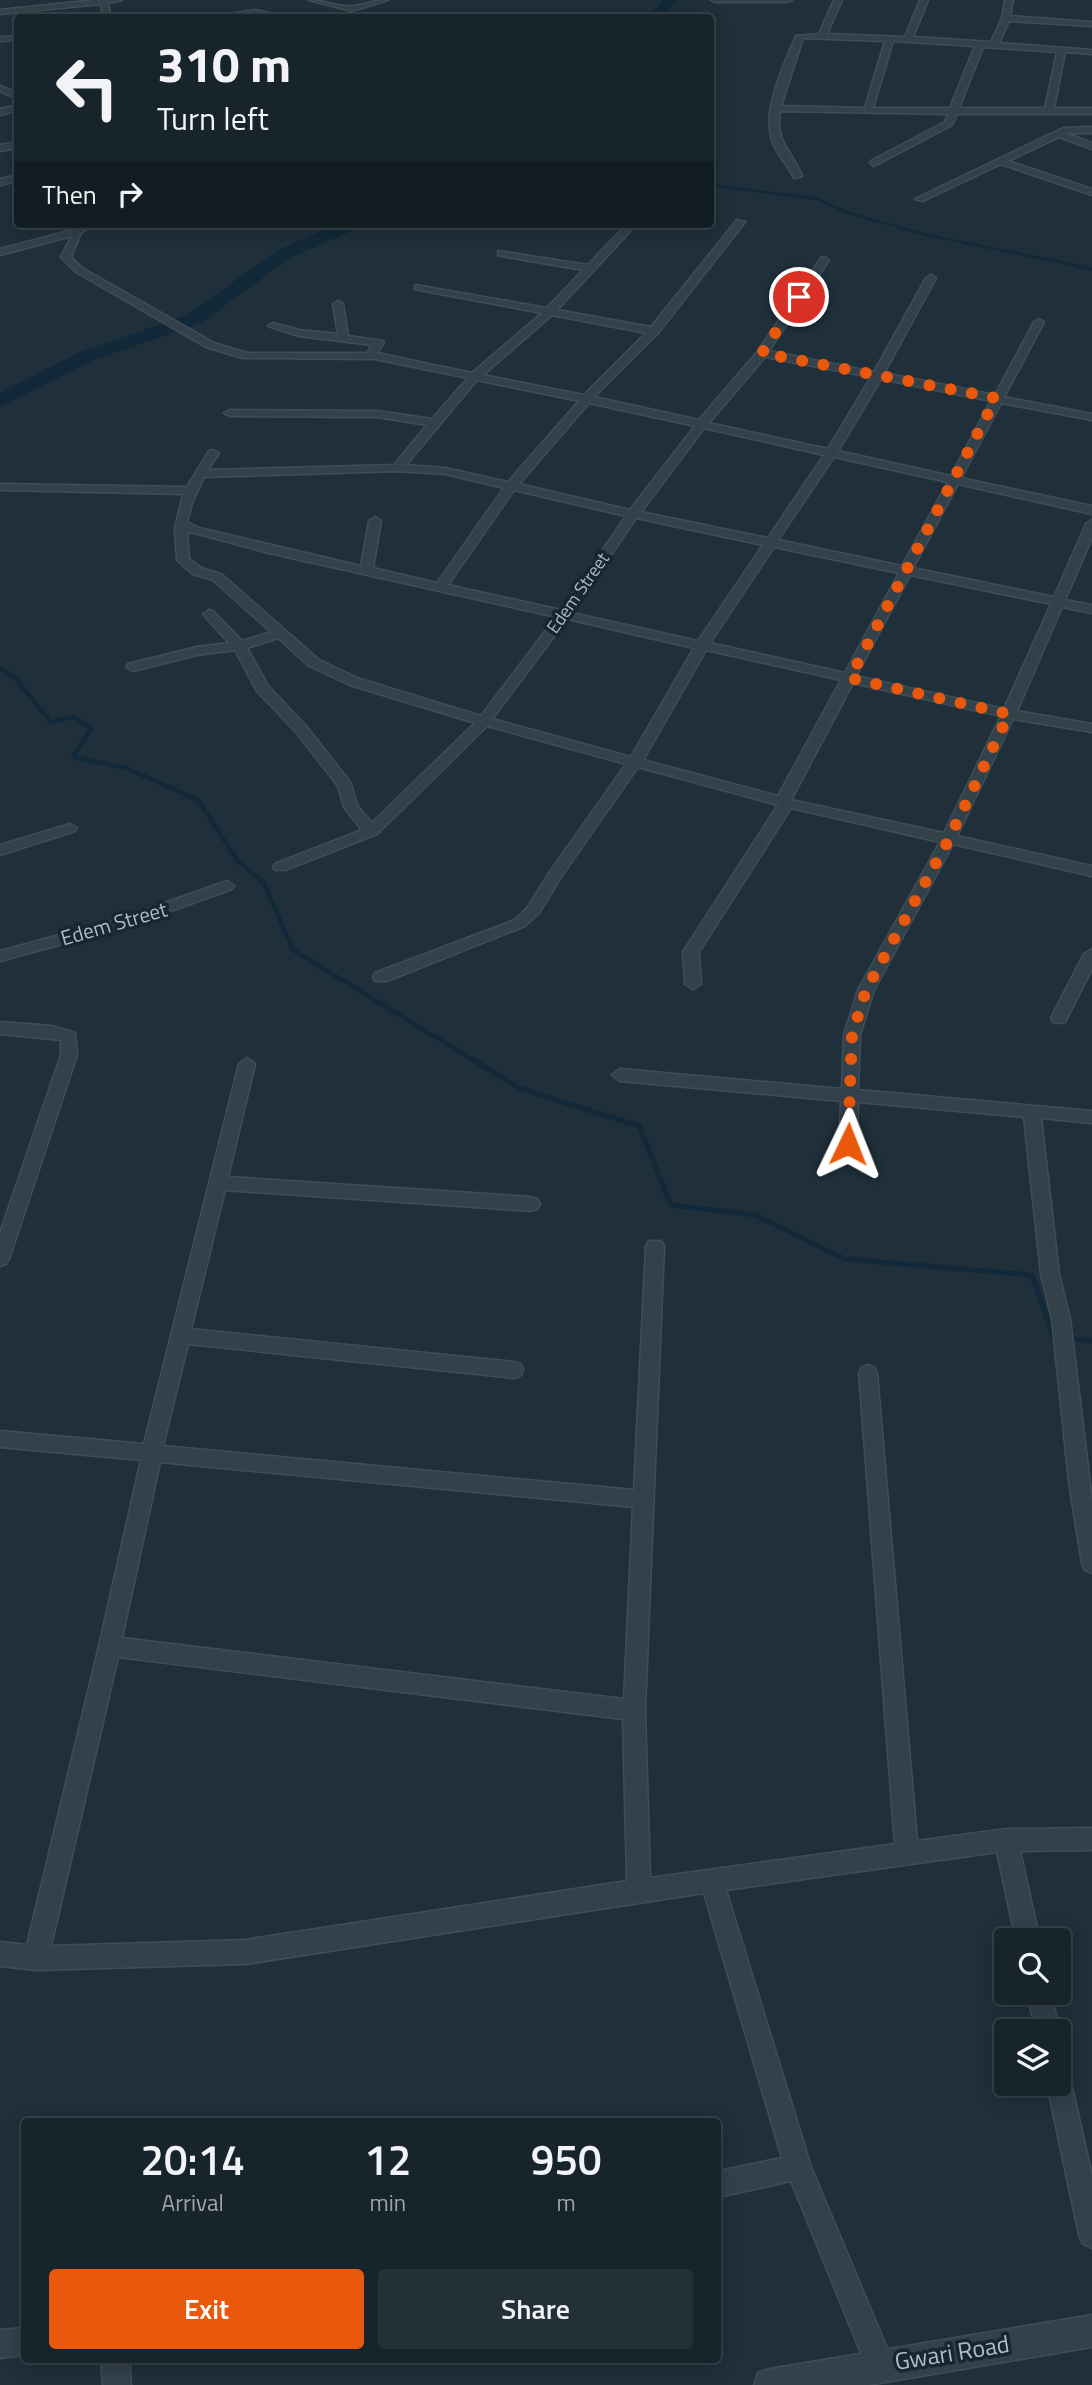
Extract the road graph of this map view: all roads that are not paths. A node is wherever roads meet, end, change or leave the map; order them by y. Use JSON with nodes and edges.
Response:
{"nodes":[{"id":1,"x":118,"y":0,"type":"edge"},
{"id":2,"x":259,"y":0,"type":"edge"},
{"id":3,"x":313,"y":0,"type":"edge"},
{"id":4,"x":384,"y":0,"type":"edge"},
{"id":5,"x":543,"y":0,"type":"edge"},
{"id":6,"x":715,"y":0,"type":"edge"},
{"id":7,"x":788,"y":0,"type":"edge"},
{"id":8,"x":838,"y":0,"type":"edge"},
{"id":9,"x":924,"y":0,"type":"edge"},
{"id":10,"x":1009,"y":0,"type":"edge"},
{"id":11,"x":104,"y":1,"type":"edge"},
{"id":12,"x":553,"y":2,"type":"dead end"},
{"id":13,"x":0,"y":12,"type":"edge"},
{"id":14,"x":234,"y":14,"type":"edge"},
{"id":15,"x":243,"y":14,"type":"edge"},
{"id":16,"x":263,"y":14,"type":"edge"},
{"id":17,"x":1006,"y":18,"type":"junction"},
{"id":18,"x":1092,"y":22,"type":"edge"},
{"id":19,"x":822,"y":36,"type":"junction"},
{"id":20,"x":890,"y":38,"type":"junction"},
{"id":21,"x":908,"y":39,"type":"junction"},
{"id":22,"x":980,"y":44,"type":"junction"},
{"id":23,"x":995,"y":45,"type":"junction"},
{"id":24,"x":1061,"y":50,"type":"junction"},
{"id":25,"x":1092,"y":52,"type":"edge"},
{"id":26,"x":776,"y":108,"type":"junction"},
{"id":27,"x":1049,"y":110,"type":"junction"},
{"id":28,"x":868,"y":111,"type":"junction"},
{"id":29,"x":955,"y":111,"type":"junction"},
{"id":30,"x":1092,"y":111,"type":"edge"},
{"id":31,"x":1092,"y":130,"type":"edge"},
{"id":32,"x":1058,"y":134,"type":"junction"},
{"id":33,"x":1092,"y":146,"type":"edge"},
{"id":34,"x":1000,"y":161,"type":"junction"},
{"id":35,"x":874,"y":163,"type":"dead end"},
{"id":36,"x":797,"y":177,"type":"dead end"},
{"id":37,"x":1092,"y":192,"type":"edge"},
{"id":38,"x":920,"y":199,"type":"dead end"},
{"id":39,"x":740,"y":222,"type":"dead end"},
{"id":40,"x":82,"y":228,"type":"edge"},
{"id":41,"x":628,"y":228,"type":"edge"},
{"id":42,"x":76,"y":232,"type":"junction"},
{"id":43,"x":0,"y":252,"type":"edge"},
{"id":44,"x":501,"y":253,"type":"dead end"},
{"id":45,"x":824,"y":260,"type":"dead end"},
{"id":46,"x":591,"y":268,"type":"junction"},
{"id":47,"x":931,"y":278,"type":"dead end"},
{"id":48,"x":419,"y":287,"type":"dead end"},
{"id":49,"x":338,"y":304,"type":"dead end"},
{"id":50,"x":549,"y":312,"type":"junction"},
{"id":51,"x":1039,"y":322,"type":"dead end"},
{"id":52,"x":273,"y":326,"type":"dead end"},
{"id":53,"x":654,"y":331,"type":"junction"},
{"id":54,"x":343,"y":336,"type":"junction"},
{"id":55,"x":379,"y":343,"type":"junction"},
{"id":56,"x":762,"y":353,"type":"junction"},
{"id":57,"x":370,"y":356,"type":"junction"},
{"id":58,"x":404,"y":362,"type":"junction"},
{"id":59,"x":475,"y":376,"type":"junction"},
{"id":60,"x":877,"y":376,"type":"junction"},
{"id":61,"x":996,"y":398,"type":"junction"},
{"id":62,"x":586,"y":399,"type":"junction"},
{"id":63,"x":230,"y":413,"type":"dead end"},
{"id":64,"x":1092,"y":417,"type":"edge"},
{"id":65,"x":435,"y":423,"type":"junction"},
{"id":66,"x":702,"y":424,"type":"junction"},
{"id":67,"x":213,"y":453,"type":"dead end"},
{"id":68,"x":831,"y":453,"type":"junction"},
{"id":69,"x":397,"y":468,"type":"junction"},
{"id":70,"x":200,"y":474,"type":"junction"},
{"id":71,"x":955,"y":478,"type":"junction"},
{"id":72,"x":511,"y":486,"type":"junction"},
{"id":73,"x":0,"y":487,"type":"edge"},
{"id":74,"x":188,"y":491,"type":"junction"},
{"id":75,"x":1092,"y":510,"type":"edge"},
{"id":76,"x":633,"y":514,"type":"junction"},
{"id":77,"x":375,"y":521,"type":"dead end"},
{"id":78,"x":181,"y":524,"type":"junction"},
{"id":79,"x":1092,"y":524,"type":"edge"},
{"id":80,"x":772,"y":541,"type":"junction"},
{"id":81,"x":907,"y":569,"type":"junction"},
{"id":82,"x":366,"y":570,"type":"junction"},
{"id":83,"x":440,"y":587,"type":"junction"},
{"id":84,"x":1058,"y":601,"type":"junction"},
{"id":85,"x":1092,"y":608,"type":"edge"},
{"id":86,"x":209,"y":614,"type":"dead end"},
{"id":87,"x":565,"y":614,"type":"junction"},
{"id":88,"x":278,"y":634,"type":"junction"},
{"id":89,"x":702,"y":645,"type":"junction"},
{"id":90,"x":239,"y":646,"type":"junction"},
{"id":91,"x":133,"y":667,"type":"dead end"},
{"id":92,"x":850,"y":678,"type":"junction"},
{"id":93,"x":1009,"y":714,"type":"junction"},
{"id":94,"x":484,"y":721,"type":"junction"},
{"id":95,"x":1092,"y":728,"type":"edge"},
{"id":96,"x":636,"y":760,"type":"junction"},
{"id":97,"x":785,"y":802,"type":"junction"},
{"id":98,"x":70,"y":828,"type":"dead end"},
{"id":99,"x":372,"y":831,"type":"junction"},
{"id":100,"x":948,"y":841,"type":"junction"},
{"id":101,"x":0,"y":850,"type":"edge"},
{"id":102,"x":280,"y":867,"type":"dead end"},
{"id":103,"x":1092,"y":871,"type":"edge"},
{"id":104,"x":227,"y":886,"type":"dead end"},
{"id":105,"x":1092,"y":954,"type":"edge"},
{"id":106,"x":0,"y":956,"type":"edge"},
{"id":107,"x":381,"y":977,"type":"dead end"},
{"id":108,"x":693,"y":984,"type":"dead end"},
{"id":109,"x":1059,"y":1018,"type":"dead end"},
{"id":110,"x":0,"y":1028,"type":"edge"},
{"id":111,"x":247,"y":1064,"type":"dead end"},
{"id":112,"x":620,"y":1075,"type":"dead end"},
{"id":113,"x":850,"y":1096,"type":"junction"},
{"id":114,"x":1031,"y":1112,"type":"junction"},
{"id":115,"x":1092,"y":1117,"type":"edge"},
{"id":116,"x":848,"y":1144,"type":"dead end"},
{"id":117,"x":220,"y":1183,"type":"junction"},
{"id":118,"x":531,"y":1204,"type":"dead end"},
{"id":119,"x":655,"y":1246,"type":"dead end"},
{"id":120,"x":0,"y":1259,"type":"edge"},
{"id":121,"x":183,"y":1336,"type":"junction"},
{"id":122,"x":514,"y":1370,"type":"dead end"},
{"id":123,"x":868,"y":1373,"type":"dead end"},
{"id":124,"x":0,"y":1439,"type":"edge"},
{"id":125,"x":152,"y":1453,"type":"junction"},
{"id":126,"x":642,"y":1499,"type":"junction"},
{"id":127,"x":1092,"y":1564,"type":"edge"},
{"id":128,"x":110,"y":1646,"type":"junction"},
{"id":129,"x":634,"y":1710,"type":"junction"},
{"id":130,"x":1092,"y":1839,"type":"edge"},
{"id":131,"x":1006,"y":1840,"type":"junction"},
{"id":132,"x":907,"y":1854,"type":"junction"},
{"id":133,"x":712,"y":1881,"type":"junction"},
{"id":134,"x":639,"y":1891,"type":"junction"},
{"id":135,"x":1025,"y":1928,"type":"edge"},
{"id":136,"x":0,"y":1954,"type":"edge"},
{"id":137,"x":36,"y":1958,"type":"junction"},
{"id":138,"x":1062,"y":2096,"type":"edge"},
{"id":139,"x":798,"y":2167,"type":"junction"},
{"id":140,"x":721,"y":2184,"type":"edge"},
{"id":141,"x":1092,"y":2235,"type":"edge"},
{"id":142,"x":1092,"y":2331,"type":"edge"},
{"id":143,"x":21,"y":2342,"type":"edge"},
{"id":144,"x":0,"y":2344,"type":"edge"},
{"id":145,"x":115,"y":2363,"type":"edge"},
{"id":146,"x":880,"y":2365,"type":"junction"},
{"id":147,"x":117,"y":2385,"type":"edge"},
{"id":148,"x":770,"y":2385,"type":"edge"}],
"edges":[{"from":1,"to":11,"type":"street"},
{"from":2,"to":14,"type":"street"},
{"from":3,"to":4,"type":"street"},
{"from":5,"to":12,"type":"street"},
{"from":6,"to":7,"type":"street"},
{"from":8,"to":19,"type":"street"},
{"from":9,"to":21,"type":"street"},
{"from":10,"to":17,"type":"street"},
{"from":11,"to":13,"type":"street"},
{"from":15,"to":16,"type":"street"},
{"from":17,"to":18,"type":"street"},
{"from":17,"to":23,"type":"street"},
{"from":19,"to":20,"type":"street"},
{"from":19,"to":26,"type":"street"},
{"from":20,"to":21,"type":"street"},
{"from":20,"to":28,"type":"street"},
{"from":21,"to":22,"type":"street"},
{"from":22,"to":23,"type":"street"},
{"from":22,"to":29,"type":"street"},
{"from":23,"to":24,"type":"street"},
{"from":24,"to":25,"type":"street"},
{"from":24,"to":27,"type":"street"},
{"from":26,"to":28,"type":"street"},
{"from":26,"to":36,"type":"street"},
{"from":27,"to":29,"type":"street"},
{"from":27,"to":30,"type":"street"},
{"from":28,"to":29,"type":"street"},
{"from":29,"to":35,"type":"street"},
{"from":31,"to":32,"type":"street"},
{"from":32,"to":33,"type":"street"},
{"from":32,"to":34,"type":"street"},
{"from":34,"to":37,"type":"street"},
{"from":34,"to":38,"type":"street"},
{"from":39,"to":53,"type":"street"},
{"from":40,"to":42,"type":"street"},
{"from":41,"to":46,"type":"street"},
{"from":42,"to":43,"type":"street"},
{"from":42,"to":57,"type":"street"},
{"from":44,"to":46,"type":"street"},
{"from":45,"to":56,"type":"street","name":"Edem Street"},
{"from":46,"to":50,"type":"street"},
{"from":47,"to":60,"type":"street"},
{"from":48,"to":50,"type":"street"},
{"from":49,"to":54,"type":"street"},
{"from":50,"to":53,"type":"street"},
{"from":50,"to":59,"type":"street"},
{"from":51,"to":61,"type":"street"},
{"from":52,"to":54,"type":"street"},
{"from":53,"to":62,"type":"street"},
{"from":54,"to":55,"type":"street"},
{"from":55,"to":57,"type":"street"},
{"from":55,"to":58,"type":"street"},
{"from":56,"to":60,"type":"street"},
{"from":56,"to":66,"type":"street","name":"Edem Street"},
{"from":57,"to":58,"type":"street"},
{"from":58,"to":59,"type":"street"},
{"from":59,"to":62,"type":"street"},
{"from":59,"to":65,"type":"street"},
{"from":60,"to":61,"type":"street"},
{"from":60,"to":68,"type":"street"},
{"from":61,"to":64,"type":"street"},
{"from":61,"to":71,"type":"street"},
{"from":62,"to":66,"type":"street"},
{"from":62,"to":72,"type":"street"},
{"from":63,"to":65,"type":"street"},
{"from":65,"to":69,"type":"street"},
{"from":66,"to":68,"type":"street"},
{"from":66,"to":76,"type":"street","name":"Edem Street"},
{"from":67,"to":70,"type":"street"},
{"from":68,"to":71,"type":"street"},
{"from":68,"to":80,"type":"street"},
{"from":69,"to":70,"type":"street"},
{"from":69,"to":72,"type":"street"},
{"from":70,"to":74,"type":"street"},
{"from":71,"to":75,"type":"street"},
{"from":71,"to":81,"type":"street"},
{"from":72,"to":76,"type":"street"},
{"from":72,"to":83,"type":"street"},
{"from":73,"to":74,"type":"street"},
{"from":74,"to":78,"type":"street"},
{"from":76,"to":80,"type":"street"},
{"from":76,"to":87,"type":"street","name":"Edem Street"},
{"from":77,"to":82,"type":"street"},
{"from":78,"to":82,"type":"street"},
{"from":78,"to":88,"type":"street"},
{"from":79,"to":84,"type":"street"},
{"from":80,"to":81,"type":"street"},
{"from":80,"to":89,"type":"street"},
{"from":81,"to":84,"type":"street"},
{"from":81,"to":92,"type":"street"},
{"from":82,"to":83,"type":"street"},
{"from":83,"to":87,"type":"street"},
{"from":84,"to":85,"type":"street"},
{"from":84,"to":93,"type":"street"},
{"from":86,"to":90,"type":"street"},
{"from":87,"to":89,"type":"street"},
{"from":87,"to":94,"type":"street","name":"Edem Street"},
{"from":88,"to":90,"type":"street"},
{"from":88,"to":94,"type":"street"},
{"from":89,"to":92,"type":"street"},
{"from":89,"to":96,"type":"street"},
{"from":90,"to":91,"type":"street"},
{"from":90,"to":99,"type":"street"},
{"from":92,"to":93,"type":"street"},
{"from":92,"to":97,"type":"street"},
{"from":93,"to":95,"type":"street"},
{"from":93,"to":100,"type":"street"},
{"from":94,"to":96,"type":"street"},
{"from":94,"to":99,"type":"street","name":"Edem Street"},
{"from":96,"to":97,"type":"street"},
{"from":96,"to":107,"type":"street"},
{"from":97,"to":100,"type":"street"},
{"from":97,"to":108,"type":"street"},
{"from":98,"to":101,"type":"street"},
{"from":99,"to":102,"type":"street","name":"Edem Street"},
{"from":100,"to":103,"type":"street"},
{"from":100,"to":113,"type":"street"},
{"from":104,"to":106,"type":"street","name":"Edem Street"},
{"from":105,"to":109,"type":"street"},
{"from":110,"to":120,"type":"street"},
{"from":111,"to":117,"type":"street"},
{"from":112,"to":113,"type":"street"},
{"from":113,"to":114,"type":"street"},
{"from":113,"to":116,"type":"street"},
{"from":114,"to":115,"type":"street"},
{"from":114,"to":127,"type":"street"},
{"from":117,"to":118,"type":"street"},
{"from":117,"to":121,"type":"street"},
{"from":119,"to":126,"type":"street"},
{"from":121,"to":122,"type":"street"},
{"from":121,"to":125,"type":"street"},
{"from":123,"to":132,"type":"street"},
{"from":124,"to":125,"type":"street"},
{"from":125,"to":126,"type":"street"},
{"from":125,"to":128,"type":"street"},
{"from":126,"to":129,"type":"street"},
{"from":128,"to":129,"type":"street"},
{"from":128,"to":137,"type":"street"},
{"from":129,"to":134,"type":"street"},
{"from":130,"to":131,"type":"street"},
{"from":131,"to":132,"type":"street"},
{"from":131,"to":135,"type":"street"},
{"from":132,"to":133,"type":"street"},
{"from":133,"to":134,"type":"street"},
{"from":133,"to":139,"type":"street"},
{"from":134,"to":137,"type":"street"},
{"from":136,"to":137,"type":"street"},
{"from":138,"to":141,"type":"street"},
{"from":139,"to":140,"type":"street"},
{"from":139,"to":146,"type":"street"},
{"from":142,"to":146,"type":"street","name":"Gwari Road"},
{"from":143,"to":144,"type":"street"},
{"from":145,"to":147,"type":"street"},
{"from":146,"to":148,"type":"street","name":"Gwari Road"}]}
